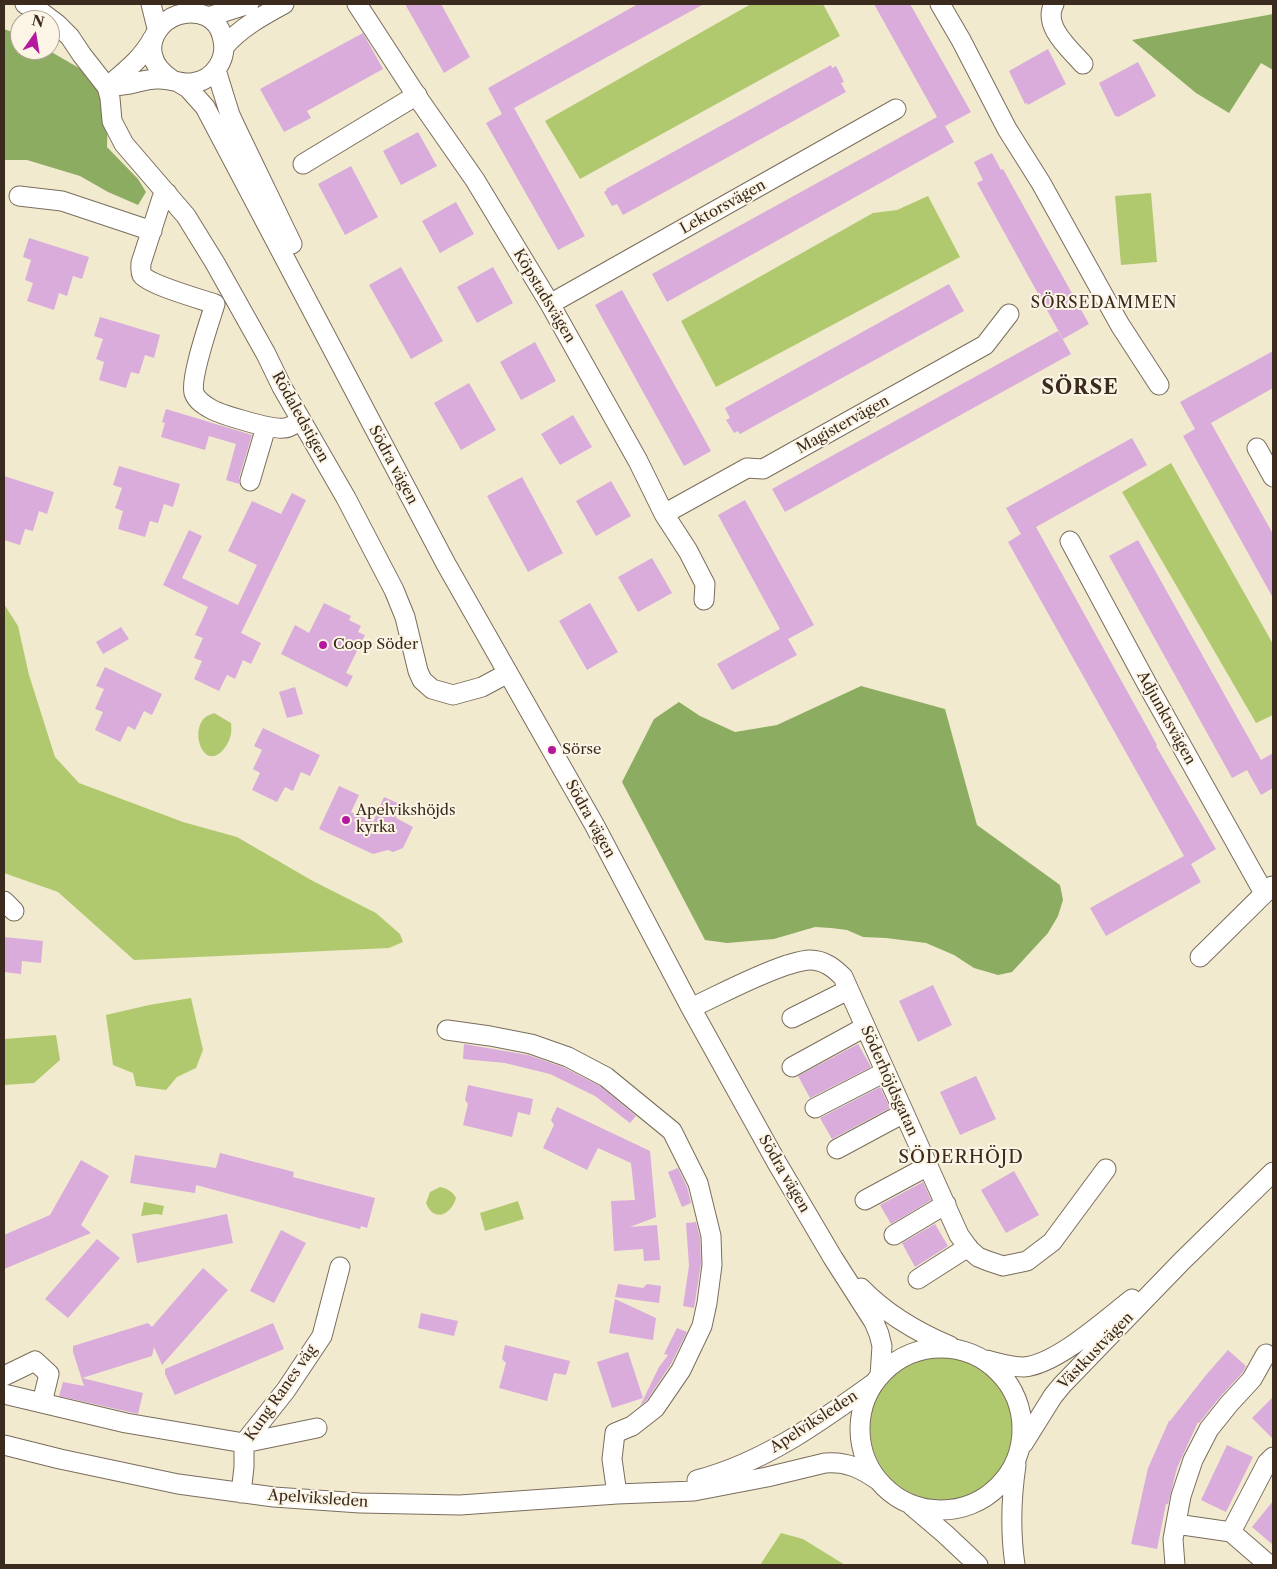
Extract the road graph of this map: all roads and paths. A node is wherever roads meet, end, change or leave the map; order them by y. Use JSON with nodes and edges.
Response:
{"nodes":[{"id":1,"x":25,"y":4,"type":"edge"},
{"id":2,"x":151,"y":4,"type":"edge"},
{"id":3,"x":249,"y":4,"type":"edge"},
{"id":4,"x":284,"y":4,"type":"edge"},
{"id":5,"x":358,"y":4,"type":"edge"},
{"id":6,"x":940,"y":4,"type":"edge"},
{"id":7,"x":1054,"y":4,"type":"edge"},
{"id":8,"x":183,"y":7,"type":"edge"},
{"id":9,"x":208,"y":17,"type":"junction"},
{"id":10,"x":155,"y":33,"type":"junction"},
{"id":11,"x":224,"y":47,"type":"junction"},
{"id":12,"x":1083,"y":64,"type":"dead end"},
{"id":13,"x":216,"y":70,"type":"junction"},
{"id":14,"x":175,"y":80,"type":"junction"},
{"id":15,"x":107,"y":87,"type":"junction"},
{"id":16,"x":416,"y":94,"type":"junction"},
{"id":17,"x":896,"y":109,"type":"dead end"},
{"id":18,"x":303,"y":164,"type":"dead end"},
{"id":19,"x":167,"y":192,"type":"junction"},
{"id":20,"x":19,"y":196,"type":"dead end"},
{"id":21,"x":152,"y":231,"type":"junction"},
{"id":22,"x":233,"y":298,"type":"junction"},
{"id":23,"x":215,"y":304,"type":"junction"},
{"id":24,"x":550,"y":304,"type":"junction"},
{"id":25,"x":1009,"y":314,"type":"dead end"},
{"id":26,"x":322,"y":325,"type":"junction"},
{"id":27,"x":1159,"y":385,"type":"dead end"},
{"id":28,"x":301,"y":420,"type":"junction"},
{"id":29,"x":266,"y":427,"type":"junction"},
{"id":30,"x":1257,"y":448,"type":"dead end"},
{"id":31,"x":1273,"y":477,"type":"edge"},
{"id":32,"x":250,"y":481,"type":"dead end"},
{"id":33,"x":664,"y":514,"type":"junction"},
{"id":34,"x":1070,"y":541,"type":"dead end"},
{"id":35,"x":704,"y":600,"type":"dead end"},
{"id":36,"x":508,"y":673,"type":"junction"},
{"id":37,"x":1269,"y":889,"type":"edge"},
{"id":38,"x":1200,"y":957,"type":"dead end"},
{"id":39,"x":848,"y":990,"type":"junction"},
{"id":40,"x":691,"y":1008,"type":"junction"},
{"id":41,"x":792,"y":1018,"type":"dead end"},
{"id":42,"x":865,"y":1027,"type":"junction"},
{"id":43,"x":447,"y":1030,"type":"dead end"},
{"id":44,"x":792,"y":1067,"type":"dead end"},
{"id":45,"x":885,"y":1072,"type":"junction"},
{"id":46,"x":815,"y":1108,"type":"dead end"},
{"id":47,"x":904,"y":1113,"type":"junction"},
{"id":48,"x":838,"y":1149,"type":"dead end"},
{"id":49,"x":928,"y":1166,"type":"junction"},
{"id":50,"x":1106,"y":1169,"type":"dead end"},
{"id":51,"x":1273,"y":1172,"type":"edge"},
{"id":52,"x":865,"y":1200,"type":"dead end"},
{"id":53,"x":946,"y":1204,"type":"junction"},
{"id":54,"x":894,"y":1235,"type":"dead end"},
{"id":55,"x":968,"y":1247,"type":"junction"},
{"id":56,"x":833,"y":1258,"type":"junction"},
{"id":57,"x":1182,"y":1261,"type":"junction"},
{"id":58,"x":340,"y":1267,"type":"dead end"},
{"id":59,"x":918,"y":1279,"type":"dead end"},
{"id":60,"x":962,"y":1351,"type":"junction"},
{"id":61,"x":1266,"y":1354,"type":"dead end"},
{"id":62,"x":981,"y":1358,"type":"junction"},
{"id":63,"x":4,"y":1376,"type":"edge"},
{"id":64,"x":877,"y":1379,"type":"junction"},
{"id":65,"x":4,"y":1394,"type":"edge"},
{"id":66,"x":42,"y":1403,"type":"junction"},
{"id":67,"x":318,"y":1428,"type":"dead end"},
{"id":68,"x":244,"y":1443,"type":"junction"},
{"id":69,"x":4,"y":1444,"type":"edge"},
{"id":70,"x":1019,"y":1452,"type":"junction"},
{"id":71,"x":1273,"y":1457,"type":"edge"},
{"id":72,"x":879,"y":1481,"type":"junction"},
{"id":73,"x":241,"y":1493,"type":"junction"},
{"id":74,"x":617,"y":1494,"type":"junction"},
{"id":75,"x":637,"y":1494,"type":"junction"},
{"id":76,"x":907,"y":1502,"type":"junction"},
{"id":77,"x":1176,"y":1524,"type":"junction"},
{"id":78,"x":1231,"y":1532,"type":"junction"},
{"id":79,"x":978,"y":1565,"type":"edge"},
{"id":80,"x":1015,"y":1565,"type":"edge"},
{"id":81,"x":1175,"y":1565,"type":"edge"},
{"id":82,"x":1269,"y":1565,"type":"edge"}],
"edges":[{"from":1,"to":15,"type":"street"},
{"from":2,"to":10,"type":"street"},
{"from":3,"to":9,"type":"street"},
{"from":4,"to":11,"type":"street"},
{"from":5,"to":16,"type":"street","name":"Köpstadsvägen"},
{"from":6,"to":27,"type":"street"},
{"from":7,"to":12,"type":"street"},
{"from":8,"to":9,"type":"street"},
{"from":8,"to":10,"type":"street"},
{"from":9,"to":11,"type":"street"},
{"from":10,"to":14,"type":"street"},
{"from":10,"to":15,"type":"street"},
{"from":11,"to":13,"type":"street"},
{"from":13,"to":14,"type":"street"},
{"from":13,"to":26,"type":"street","name":"Södra vägen"},
{"from":14,"to":15,"type":"street"},
{"from":14,"to":26,"type":"street","name":"Södra vägen"},
{"from":15,"to":19,"type":"street","name":"Rödaledstigen"},
{"from":16,"to":18,"type":"street"},
{"from":16,"to":24,"type":"street","name":"Köpstadsvägen"},
{"from":17,"to":24,"type":"street","name":"Lektorsvägen"},
{"from":19,"to":21,"type":"street"},
{"from":19,"to":22,"type":"street","name":"Rödaledstigen"},
{"from":20,"to":21,"type":"street"},
{"from":21,"to":23,"type":"street"},
{"from":22,"to":23,"type":"street"},
{"from":22,"to":28,"type":"street","name":"Rödaledstigen"},
{"from":23,"to":29,"type":"street"},
{"from":24,"to":33,"type":"street","name":"Köpstadsvägen"},
{"from":25,"to":33,"type":"street","name":"Magistervägen"},
{"from":26,"to":36,"type":"street","name":"Södra vägen"},
{"from":28,"to":29,"type":"street"},
{"from":28,"to":36,"type":"street","name":"Rödaledstigen"},
{"from":29,"to":32,"type":"street"},
{"from":30,"to":31,"type":"street"},
{"from":33,"to":35,"type":"street","name":"Köpstadsvägen"},
{"from":34,"to":37,"type":"street","name":"Adjunktsvägen"},
{"from":36,"to":40,"type":"street","name":"Södra vägen"},
{"from":37,"to":38,"type":"street"},
{"from":39,"to":40,"type":"street","name":"Söderhöjdsgatan"},
{"from":39,"to":41,"type":"street"},
{"from":39,"to":42,"type":"street","name":"Söderhöjdsgatan"},
{"from":40,"to":56,"type":"street","name":"Södra vägen"},
{"from":42,"to":44,"type":"street"},
{"from":42,"to":45,"type":"street","name":"Söderhöjdsgatan"},
{"from":43,"to":74,"type":"street"},
{"from":45,"to":46,"type":"street"},
{"from":45,"to":47,"type":"street","name":"Söderhöjdsgatan"},
{"from":47,"to":48,"type":"street"},
{"from":47,"to":49,"type":"street","name":"Söderhöjdsgatan"},
{"from":49,"to":52,"type":"street"},
{"from":49,"to":53,"type":"street","name":"Söderhöjdsgatan"},
{"from":50,"to":55,"type":"street","name":"Söderhöjdsgatan"},
{"from":51,"to":57,"type":"street","name":"Västkustvägen"},
{"from":53,"to":54,"type":"street"},
{"from":53,"to":55,"type":"street","name":"Söderhöjdsgatan"},
{"from":55,"to":59,"type":"street"},
{"from":56,"to":60,"type":"street","name":"Södra vägen"},
{"from":56,"to":64,"type":"street","name":"Södra vägen"},
{"from":57,"to":62,"type":"street","name":"Västkustvägen"},
{"from":57,"to":70,"type":"street","name":"Västkustvägen"},
{"from":58,"to":68,"type":"street","name":"Kung Ranes väg"},
{"from":60,"to":62,"type":"street"},
{"from":60,"to":64,"type":"street"},
{"from":61,"to":77,"type":"street"},
{"from":62,"to":70,"type":"street"},
{"from":63,"to":66,"type":"street"},
{"from":64,"to":72,"type":"street"},
{"from":64,"to":75,"type":"street","name":"Apelviksleden"},
{"from":65,"to":66,"type":"street"},
{"from":66,"to":68,"type":"street"},
{"from":67,"to":68,"type":"street"},
{"from":68,"to":73,"type":"street","name":"Kung Ranes väg"},
{"from":69,"to":73,"type":"street","name":"Apelviksleden"},
{"from":70,"to":76,"type":"street"},
{"from":70,"to":80,"type":"street","name":"Västkustvägen"},
{"from":71,"to":78,"type":"street"},
{"from":72,"to":75,"type":"street","name":"Apelviksleden"},
{"from":72,"to":76,"type":"street"},
{"from":73,"to":74,"type":"street","name":"Apelviksleden"},
{"from":74,"to":75,"type":"street","name":"Apelviksleden"},
{"from":76,"to":79,"type":"street"},
{"from":77,"to":78,"type":"street"},
{"from":77,"to":81,"type":"street"},
{"from":78,"to":82,"type":"street"}]}
